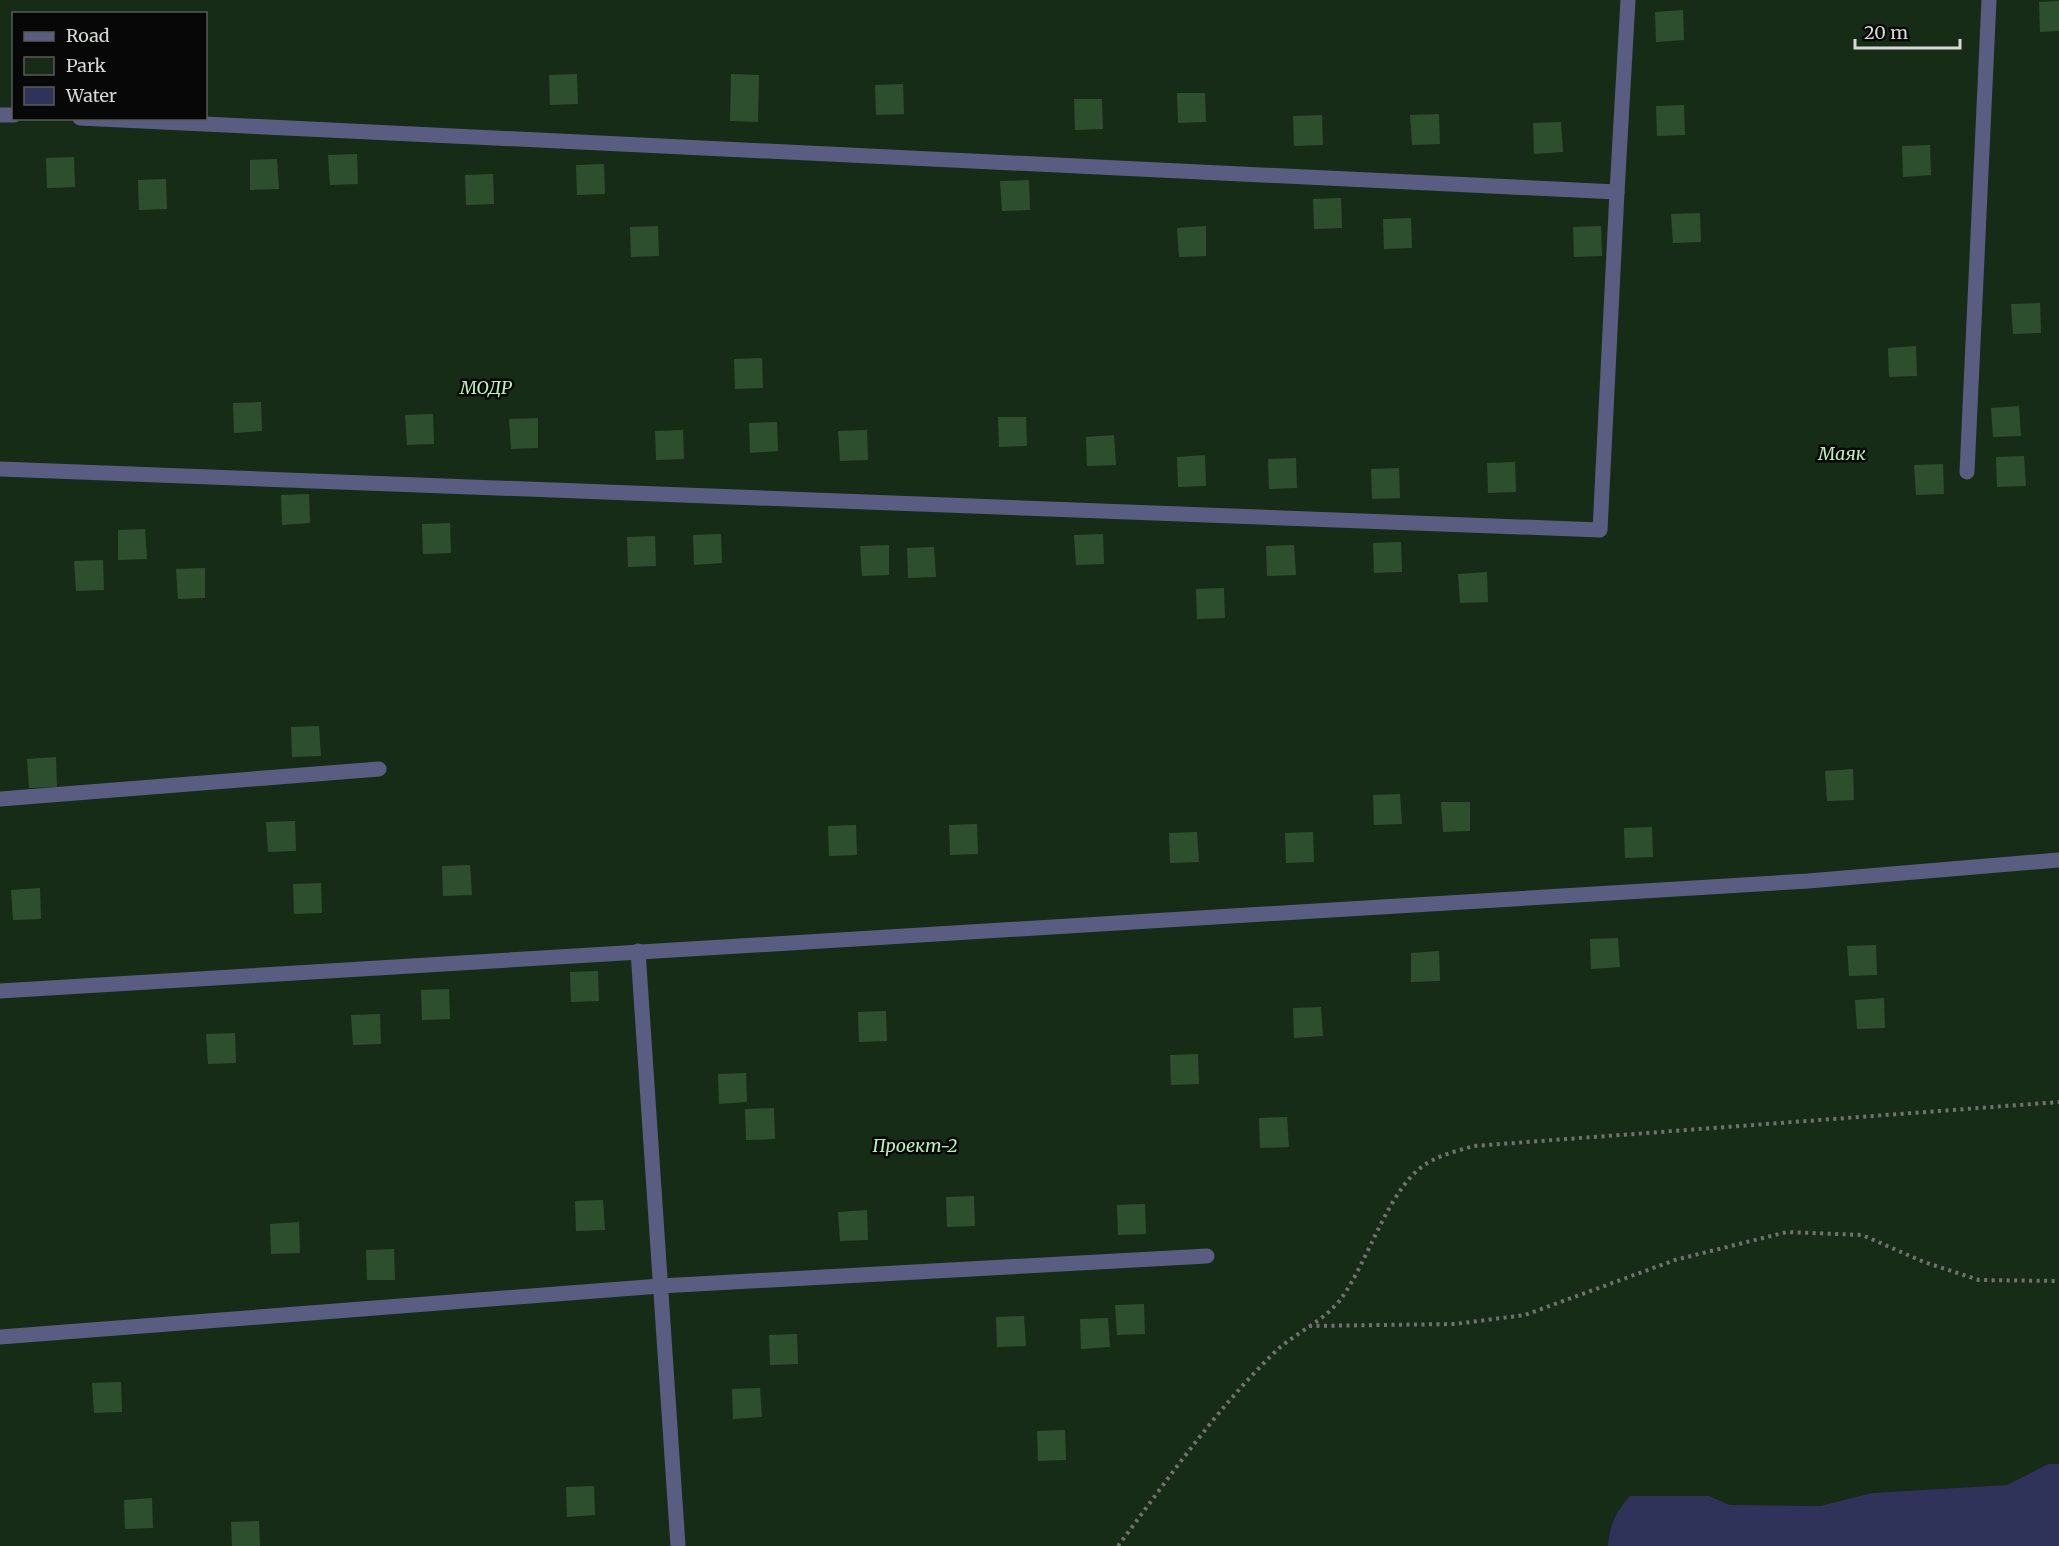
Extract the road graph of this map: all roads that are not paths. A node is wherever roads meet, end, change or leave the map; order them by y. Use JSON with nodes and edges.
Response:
{"nodes":[{"id":1,"x":1628,"y":0,"type":"edge"},
{"id":2,"x":1989,"y":0,"type":"edge"},
{"id":3,"x":122,"y":120,"type":"edge"},
{"id":4,"x":1617,"y":192,"type":"junction"},
{"id":5,"x":0,"y":469,"type":"edge"},
{"id":6,"x":1966,"y":472,"type":"dead end"},
{"id":7,"x":379,"y":769,"type":"dead end"},
{"id":8,"x":0,"y":799,"type":"edge"},
{"id":9,"x":2059,"y":860,"type":"edge"},
{"id":10,"x":638,"y":951,"type":"junction"},
{"id":11,"x":0,"y":992,"type":"edge"},
{"id":12,"x":1207,"y":1256,"type":"dead end"},
{"id":13,"x":660,"y":1286,"type":"junction"},
{"id":14,"x":0,"y":1337,"type":"edge"},
{"id":15,"x":678,"y":1546,"type":"edge"}],
"edges":[{"from":1,"to":4,"type":"lane"},
{"from":2,"to":6,"type":"lane"},
{"from":3,"to":4,"type":"lane"},
{"from":4,"to":5,"type":"lane"},
{"from":7,"to":8,"type":"lane"},
{"from":9,"to":10,"type":"lane"},
{"from":10,"to":11,"type":"lane"},
{"from":10,"to":13,"type":"lane"},
{"from":12,"to":13,"type":"lane"},
{"from":13,"to":14,"type":"lane"},
{"from":13,"to":15,"type":"lane"}]}
